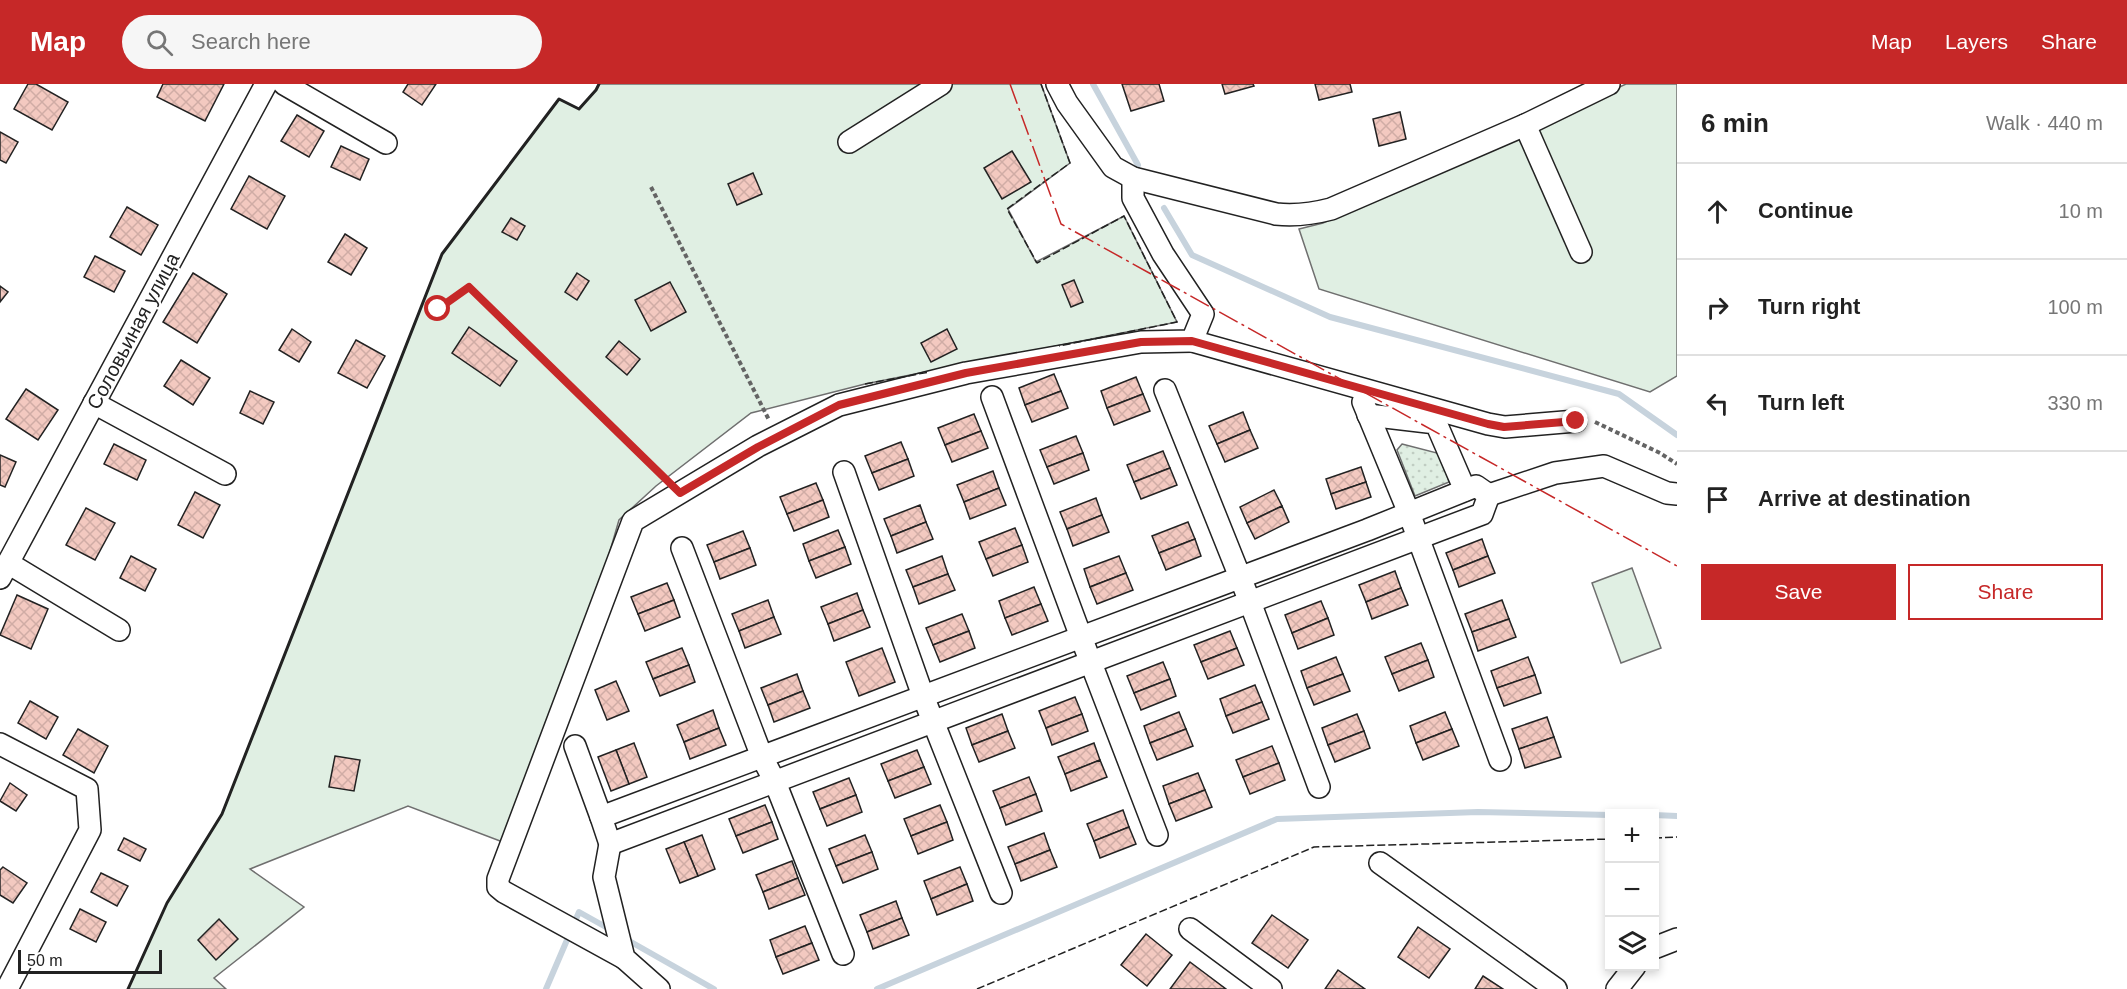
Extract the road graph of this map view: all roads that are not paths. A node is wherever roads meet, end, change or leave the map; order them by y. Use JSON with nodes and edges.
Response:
{"nodes":[{"id":1,"x":266,"y":84,"type":"edge"},
{"id":2,"x":284,"y":84,"type":"edge"},
{"id":3,"x":941,"y":84,"type":"edge"},
{"id":4,"x":1057,"y":84,"type":"edge"},
{"id":5,"x":1609,"y":84,"type":"edge"},
{"id":6,"x":1525,"y":125,"type":"junction"},
{"id":7,"x":849,"y":142,"type":"dead end"},
{"id":8,"x":386,"y":143,"type":"dead end"},
{"id":9,"x":1133,"y":178,"type":"junction"},
{"id":10,"x":1581,"y":252,"type":"dead end"},
{"id":11,"x":1192,"y":341,"type":"junction"},
{"id":12,"x":1165,"y":390,"type":"dead end"},
{"id":13,"x":992,"y":397,"type":"dead end"},
{"id":14,"x":94,"y":404,"type":"junction"},
{"id":15,"x":1576,"y":421,"type":"road end"},
{"id":16,"x":844,"y":472,"type":"dead end"},
{"id":17,"x":225,"y":474,"type":"dead end"},
{"id":18,"x":1465,"y":490,"type":"junction"},
{"id":19,"x":1677,"y":494,"type":"edge"},
{"id":20,"x":1489,"y":495,"type":"junction"},
{"id":21,"x":1409,"y":513,"type":"junction"},
{"id":22,"x":1419,"y":538,"type":"junction"},
{"id":23,"x":682,"y":548,"type":"dead end"},
{"id":24,"x":4,"y":570,"type":"edge"},
{"id":25,"x":1239,"y":578,"type":"junction"},
{"id":26,"x":1250,"y":602,"type":"junction"},
{"id":27,"x":119,"y":630,"type":"dead end"},
{"id":28,"x":1081,"y":637,"type":"junction"},
{"id":29,"x":1092,"y":662,"type":"junction"},
{"id":30,"x":923,"y":696,"type":"junction"},
{"id":31,"x":934,"y":721,"type":"junction"},
{"id":32,"x":0,"y":744,"type":"edge"},
{"id":33,"x":575,"y":746,"type":"dead end"},
{"id":34,"x":762,"y":757,"type":"junction"},
{"id":35,"x":1500,"y":760,"type":"dead end"},
{"id":36,"x":774,"y":782,"type":"junction"},
{"id":37,"x":1319,"y":787,"type":"dead end"},
{"id":38,"x":601,"y":817,"type":"junction"},
{"id":39,"x":1157,"y":835,"type":"dead end"},
{"id":40,"x":610,"y":844,"type":"junction"},
{"id":41,"x":1380,"y":863,"type":"dead end"},
{"id":42,"x":1001,"y":893,"type":"dead end"},
{"id":43,"x":1190,"y":928,"type":"dead end"},
{"id":44,"x":1677,"y":939,"type":"edge"},
{"id":45,"x":1659,"y":946,"type":"edge"},
{"id":46,"x":843,"y":954,"type":"dead end"},
{"id":47,"x":624,"y":958,"type":"junction"},
{"id":48,"x":1631,"y":971,"type":"edge"},
{"id":49,"x":7,"y":989,"type":"edge"},
{"id":50,"x":659,"y":989,"type":"edge"},
{"id":51,"x":1271,"y":989,"type":"edge"},
{"id":52,"x":1556,"y":989,"type":"edge"},
{"id":53,"x":1617,"y":989,"type":"edge"}],
"edges":[{"from":1,"to":14,"type":"street","name":"Соловьиная улица"},
{"from":2,"to":8,"type":"street"},
{"from":3,"to":7,"type":"street"},
{"from":4,"to":9,"type":"street"},
{"from":5,"to":6,"type":"street"},
{"from":6,"to":9,"type":"street"},
{"from":6,"to":10,"type":"street"},
{"from":9,"to":11,"type":"street"},
{"from":11,"to":15,"type":"street"},
{"from":11,"to":47,"type":"street"},
{"from":12,"to":25,"type":"street"},
{"from":13,"to":28,"type":"street"},
{"from":14,"to":17,"type":"street"},
{"from":14,"to":24,"type":"street","name":"Соловьиная улица"},
{"from":16,"to":30,"type":"street"},
{"from":18,"to":20,"type":"street"},
{"from":18,"to":21,"type":"street"},
{"from":18,"to":21,"type":"street"},
{"from":19,"to":20,"type":"street"},
{"from":20,"to":22,"type":"street"},
{"from":21,"to":22,"type":"street"},
{"from":21,"to":25,"type":"street"},
{"from":22,"to":26,"type":"street"},
{"from":22,"to":35,"type":"street"},
{"from":23,"to":34,"type":"street"},
{"from":24,"to":27,"type":"street"},
{"from":25,"to":26,"type":"street"},
{"from":25,"to":28,"type":"street"},
{"from":26,"to":29,"type":"street"},
{"from":26,"to":37,"type":"street"},
{"from":28,"to":29,"type":"street"},
{"from":28,"to":30,"type":"street"},
{"from":29,"to":31,"type":"street"},
{"from":29,"to":39,"type":"street"},
{"from":30,"to":31,"type":"street"},
{"from":30,"to":34,"type":"street"},
{"from":31,"to":36,"type":"street"},
{"from":31,"to":42,"type":"street"},
{"from":32,"to":49,"type":"street"},
{"from":33,"to":38,"type":"street"},
{"from":34,"to":36,"type":"street"},
{"from":34,"to":38,"type":"street"},
{"from":36,"to":40,"type":"street"},
{"from":36,"to":46,"type":"street"},
{"from":38,"to":40,"type":"street"},
{"from":40,"to":47,"type":"street"},
{"from":41,"to":52,"type":"street"},
{"from":43,"to":51,"type":"street"},
{"from":44,"to":45,"type":"street"},
{"from":47,"to":50,"type":"street"},
{"from":48,"to":53,"type":"street"}]}
